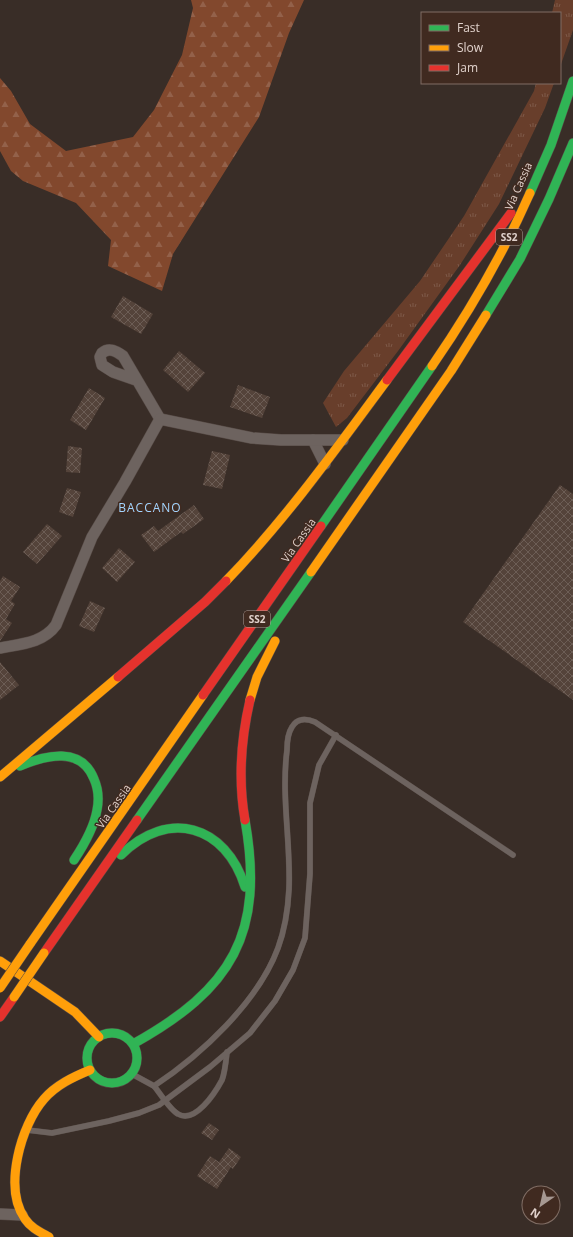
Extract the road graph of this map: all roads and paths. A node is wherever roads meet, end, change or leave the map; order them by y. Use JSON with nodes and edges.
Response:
{"nodes":[{"id":1,"x":573,"y":81,"type":"edge"},
{"id":2,"x":573,"y":143,"type":"edge"},
{"id":3,"x":534,"y":181,"type":"junction"},
{"id":4,"x":136,"y":380,"type":"dead end"},
{"id":5,"x":160,"y":419,"type":"junction"},
{"id":6,"x":313,"y":440,"type":"junction"},
{"id":7,"x":343,"y":440,"type":"junction"},
{"id":8,"x":325,"y":464,"type":"junction"},
{"id":9,"x":300,"y":584,"type":"junction"},
{"id":10,"x":0,"y":648,"type":"edge"},
{"id":11,"x":336,"y":735,"type":"junction"},
{"id":12,"x":3,"y":775,"type":"edge"},
{"id":13,"x":513,"y":855,"type":"dead end"},
{"id":14,"x":68,"y":871,"type":"dead end"},
{"id":15,"x":56,"y":891,"type":"dead end"},
{"id":16,"x":89,"y":891,"type":"junction"},
{"id":17,"x":248,"y":905,"type":"junction"},
{"id":18,"x":30,"y":944,"type":"junction"},
{"id":19,"x":0,"y":961,"type":"edge"},
{"id":20,"x":0,"y":988,"type":"edge"},
{"id":21,"x":0,"y":1017,"type":"edge"},
{"id":22,"x":99,"y":1036,"type":"junction"},
{"id":23,"x":133,"y":1044,"type":"junction"},
{"id":24,"x":227,"y":1052,"type":"junction"},
{"id":25,"x":90,"y":1070,"type":"junction"},
{"id":26,"x":132,"y":1074,"type":"junction"},
{"id":27,"x":154,"y":1086,"type":"junction"},
{"id":28,"x":167,"y":1100,"type":"junction"},
{"id":29,"x":27,"y":1130,"type":"junction"},
{"id":30,"x":0,"y":1214,"type":"edge"},
{"id":31,"x":22,"y":1215,"type":"junction"},
{"id":32,"x":48,"y":1237,"type":"edge"}],
"edges":[{"from":1,"to":3,"type":"main road","name":"Via Cassia","number":"SS2"},
{"from":2,"to":9,"type":"main road","number":"SS2"},
{"from":3,"to":7,"type":"main road"},
{"from":3,"to":18,"type":"main road","name":"Via Cassia","number":"SS2"},
{"from":4,"to":5,"type":"street"},
{"from":5,"to":6,"type":"street"},
{"from":5,"to":10,"type":"street"},
{"from":6,"to":7,"type":"street"},
{"from":6,"to":8,"type":"street"},
{"from":7,"to":8,"type":"main road"},
{"from":8,"to":12,"type":"main road"},
{"from":9,"to":16,"type":"main road","number":"SS2"},
{"from":9,"to":17,"type":"main road"},
{"from":11,"to":13,"type":"lane"},
{"from":11,"to":24,"type":"lane"},
{"from":11,"to":27,"type":"lane"},
{"from":12,"to":14,"type":"main road"},
{"from":15,"to":18,"type":"main road"},
{"from":16,"to":17,"type":"main road"},
{"from":16,"to":21,"type":"main road","number":"SS2","bridge":true},
{"from":17,"to":23,"type":"main road"},
{"from":18,"to":20,"type":"main road","name":"Via Cassia","number":"SS2","bridge":true},
{"from":19,"to":22,"type":"main road"},
{"from":22,"to":23,"type":"main road"},
{"from":22,"to":25,"type":"main road"},
{"from":23,"to":26,"type":"main road"},
{"from":24,"to":28,"type":"lane"},
{"from":24,"to":28,"type":"lane"},
{"from":25,"to":26,"type":"main road"},
{"from":25,"to":29,"type":"main road"},
{"from":26,"to":27,"type":"lane"},
{"from":27,"to":28,"type":"lane"},
{"from":28,"to":29,"type":"lane"},
{"from":29,"to":31,"type":"main road"},
{"from":30,"to":31,"type":"street"},
{"from":31,"to":32,"type":"main road"}]}
